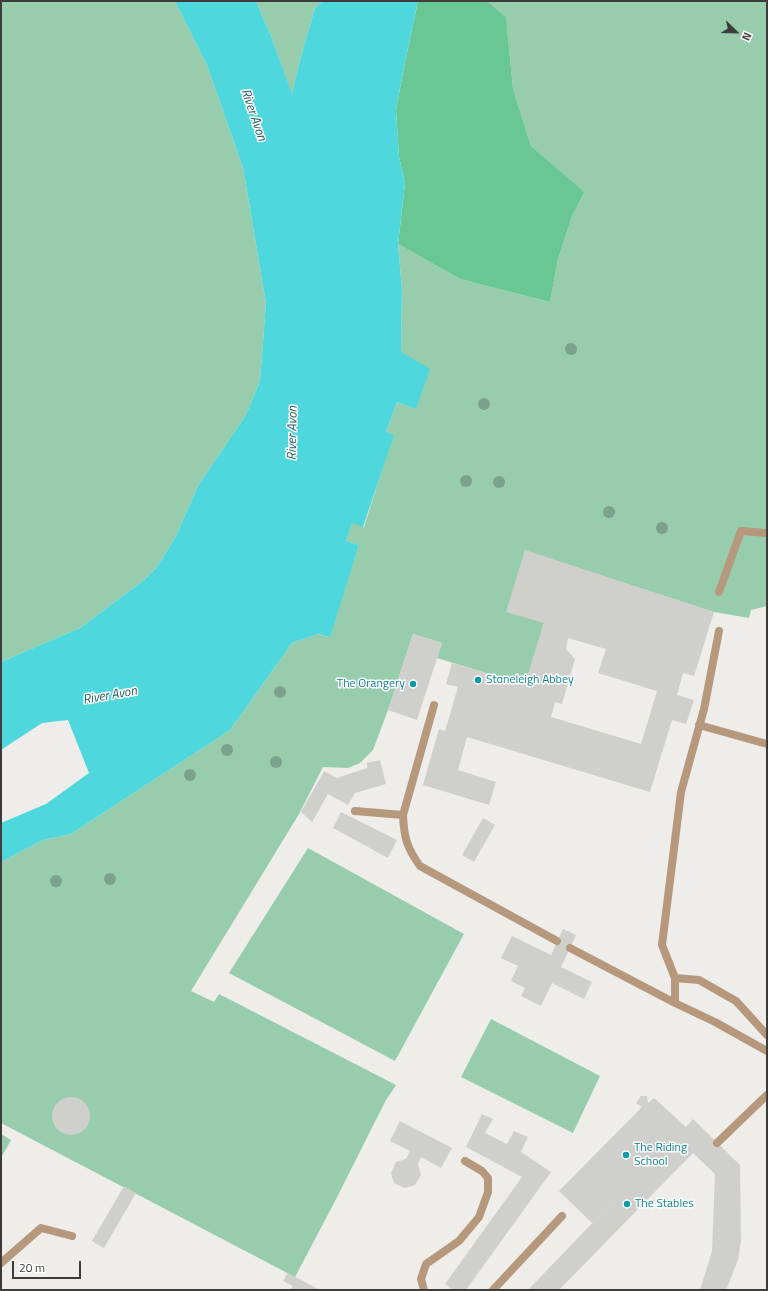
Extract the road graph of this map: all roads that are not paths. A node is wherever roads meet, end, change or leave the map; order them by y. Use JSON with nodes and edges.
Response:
{"nodes":[{"id":1,"x":767,"y":533,"type":"edge"},
{"id":2,"x":719,"y":592,"type":"dead end"},
{"id":3,"x":719,"y":631,"type":"dead end"},
{"id":4,"x":434,"y":704,"type":"dead end"},
{"id":5,"x":699,"y":725,"type":"junction"},
{"id":6,"x":767,"y":744,"type":"edge"},
{"id":7,"x":355,"y":810,"type":"dead end"},
{"id":8,"x":403,"y":815,"type":"junction"},
{"id":9,"x":557,"y":941,"type":"dead end"},
{"id":10,"x":570,"y":948,"type":"dead end"},
{"id":11,"x":675,"y":978,"type":"junction"},
{"id":12,"x":675,"y":1003,"type":"junction"},
{"id":13,"x":767,"y":1035,"type":"edge"},
{"id":14,"x":767,"y":1051,"type":"edge"},
{"id":15,"x":767,"y":1095,"type":"edge"},
{"id":16,"x":717,"y":1143,"type":"dead end"},
{"id":17,"x":465,"y":1161,"type":"dead end"},
{"id":18,"x":562,"y":1216,"type":"dead end"},
{"id":19,"x":72,"y":1236,"type":"dead end"},
{"id":20,"x":1,"y":1263,"type":"edge"},
{"id":21,"x":424,"y":1290,"type":"edge"},
{"id":22,"x":493,"y":1290,"type":"edge"}],
"edges":[{"from":1,"to":2,"type":"lane"},
{"from":3,"to":5,"type":"lane"},
{"from":4,"to":8,"type":"lane"},
{"from":5,"to":6,"type":"lane"},
{"from":5,"to":11,"type":"lane"},
{"from":7,"to":8,"type":"lane"},
{"from":8,"to":9,"type":"lane"},
{"from":10,"to":12,"type":"lane"},
{"from":11,"to":12,"type":"lane"},
{"from":11,"to":13,"type":"lane"},
{"from":12,"to":14,"type":"lane"},
{"from":15,"to":16,"type":"lane"},
{"from":17,"to":21,"type":"lane"},
{"from":18,"to":22,"type":"lane"},
{"from":19,"to":20,"type":"lane"}]}
